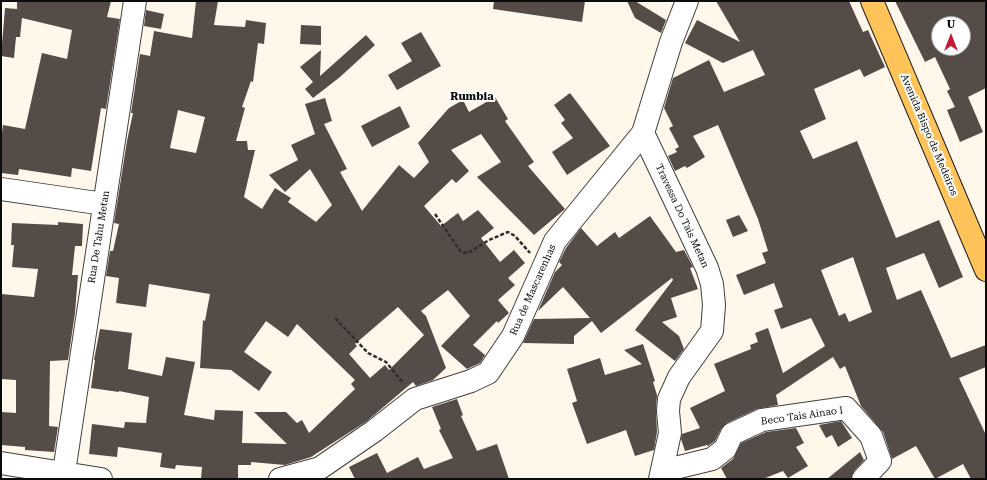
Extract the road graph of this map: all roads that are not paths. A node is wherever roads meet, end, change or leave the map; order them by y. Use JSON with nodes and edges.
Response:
{"nodes":[{"id":1,"x":136,"y":1,"type":"edge"},
{"id":2,"x":687,"y":1,"type":"edge"},
{"id":3,"x":872,"y":1,"type":"edge"},
{"id":4,"x":643,"y":133,"type":"junction"},
{"id":5,"x":1,"y":189,"type":"edge"},
{"id":6,"x":104,"y":204,"type":"junction"},
{"id":7,"x":986,"y":270,"type":"edge"},
{"id":8,"x":1,"y":463,"type":"edge"},
{"id":9,"x":64,"y":472,"type":"junction"},
{"id":10,"x":662,"y":475,"type":"edge"},
{"id":11,"x":101,"y":479,"type":"edge"},
{"id":12,"x":280,"y":479,"type":"edge"},
{"id":13,"x":863,"y":479,"type":"edge"}],
"edges":[{"from":1,"to":6,"type":"street","name":"Rua De Tahu Metan"},
{"from":2,"to":4,"type":"street","name":"Rua de Mascarenhas"},
{"from":3,"to":7,"type":"main road","name":"Avenida Bispo de Medeiros"},
{"from":4,"to":10,"type":"street","name":"Travessa Do Tais Metan"},
{"from":4,"to":12,"type":"street","name":"Rua de Mascarenhas"},
{"from":5,"to":6,"type":"street"},
{"from":6,"to":9,"type":"street","name":"Rua De Tahu Metan"},
{"from":8,"to":9,"type":"street"},
{"from":9,"to":11,"type":"street"},
{"from":10,"to":13,"type":"street","name":"Beco Tais Ainao I"}]}
